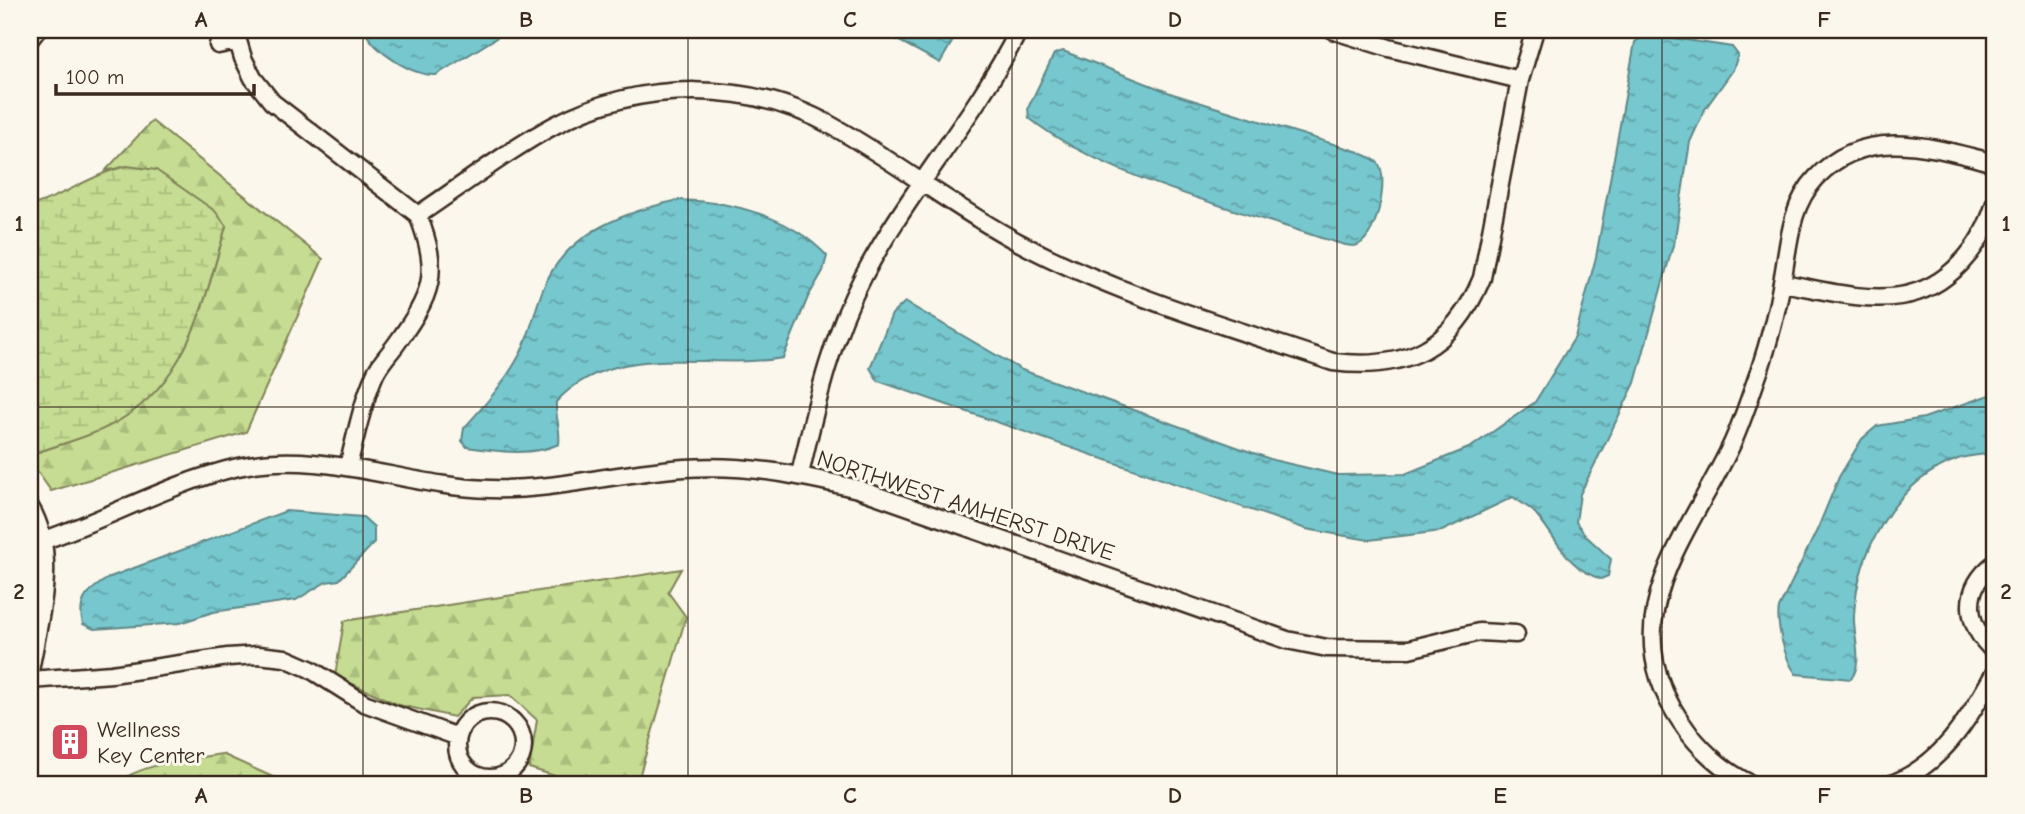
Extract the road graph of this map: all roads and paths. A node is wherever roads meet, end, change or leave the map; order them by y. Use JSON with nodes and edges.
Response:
{"nodes":[{"id":1,"x":37,"y":30,"type":"edge"},
{"id":2,"x":1019,"y":30,"type":"edge"},
{"id":3,"x":1332,"y":30,"type":"edge"},
{"id":4,"x":1535,"y":30,"type":"edge"},
{"id":5,"x":238,"y":36,"type":"edge"},
{"id":6,"x":30,"y":39,"type":"edge"},
{"id":7,"x":218,"y":45,"type":"dead end"},
{"id":8,"x":1520,"y":80,"type":"junction"},
{"id":9,"x":1995,"y":163,"type":"edge"},
{"id":10,"x":923,"y":183,"type":"junction"},
{"id":11,"x":1995,"y":203,"type":"edge"},
{"id":12,"x":418,"y":215,"type":"junction"},
{"id":13,"x":1782,"y":283,"type":"junction"},
{"id":14,"x":348,"y":466,"type":"junction"},
{"id":15,"x":800,"y":474,"type":"junction"},
{"id":16,"x":30,"y":507,"type":"edge"},
{"id":17,"x":37,"y":543,"type":"edge"},
{"id":18,"x":1995,"y":563,"type":"edge"},
{"id":19,"x":1516,"y":634,"type":"dead end"},
{"id":20,"x":1995,"y":652,"type":"edge"},
{"id":21,"x":30,"y":671,"type":"edge"},
{"id":22,"x":1995,"y":672,"type":"edge"},
{"id":23,"x":30,"y":680,"type":"edge"},
{"id":24,"x":458,"y":737,"type":"junction"},
{"id":25,"x":1920,"y":779,"type":"edge"},
{"id":26,"x":481,"y":780,"type":"edge"},
{"id":27,"x":1751,"y":784,"type":"edge"},
{"id":28,"x":1892,"y":784,"type":"edge"}],
"edges":[{"from":1,"to":6,"type":"street"},
{"from":2,"to":10,"type":"street"},
{"from":3,"to":8,"type":"street"},
{"from":4,"to":8,"type":"street"},
{"from":5,"to":7,"type":"street"},
{"from":5,"to":12,"type":"street"},
{"from":8,"to":10,"type":"street"},
{"from":9,"to":13,"type":"street"},
{"from":10,"to":12,"type":"street"},
{"from":10,"to":15,"type":"street"},
{"from":11,"to":13,"type":"street"},
{"from":12,"to":14,"type":"street"},
{"from":13,"to":27,"type":"street"},
{"from":14,"to":15,"type":"street","name":"NORTHWEST AMHERST DRIVE"},
{"from":14,"to":17,"type":"street","name":"NORTHWEST AMHERST DRIVE"},
{"from":15,"to":19,"type":"street","name":"NORTHWEST AMHERST DRIVE"},
{"from":16,"to":17,"type":"street"},
{"from":17,"to":21,"type":"street"},
{"from":18,"to":20,"type":"street"},
{"from":22,"to":25,"type":"street"},
{"from":23,"to":24,"type":"street"},
{"from":24,"to":26,"type":"street"},
{"from":24,"to":26,"type":"street"},
{"from":25,"to":28,"type":"street"}]}
